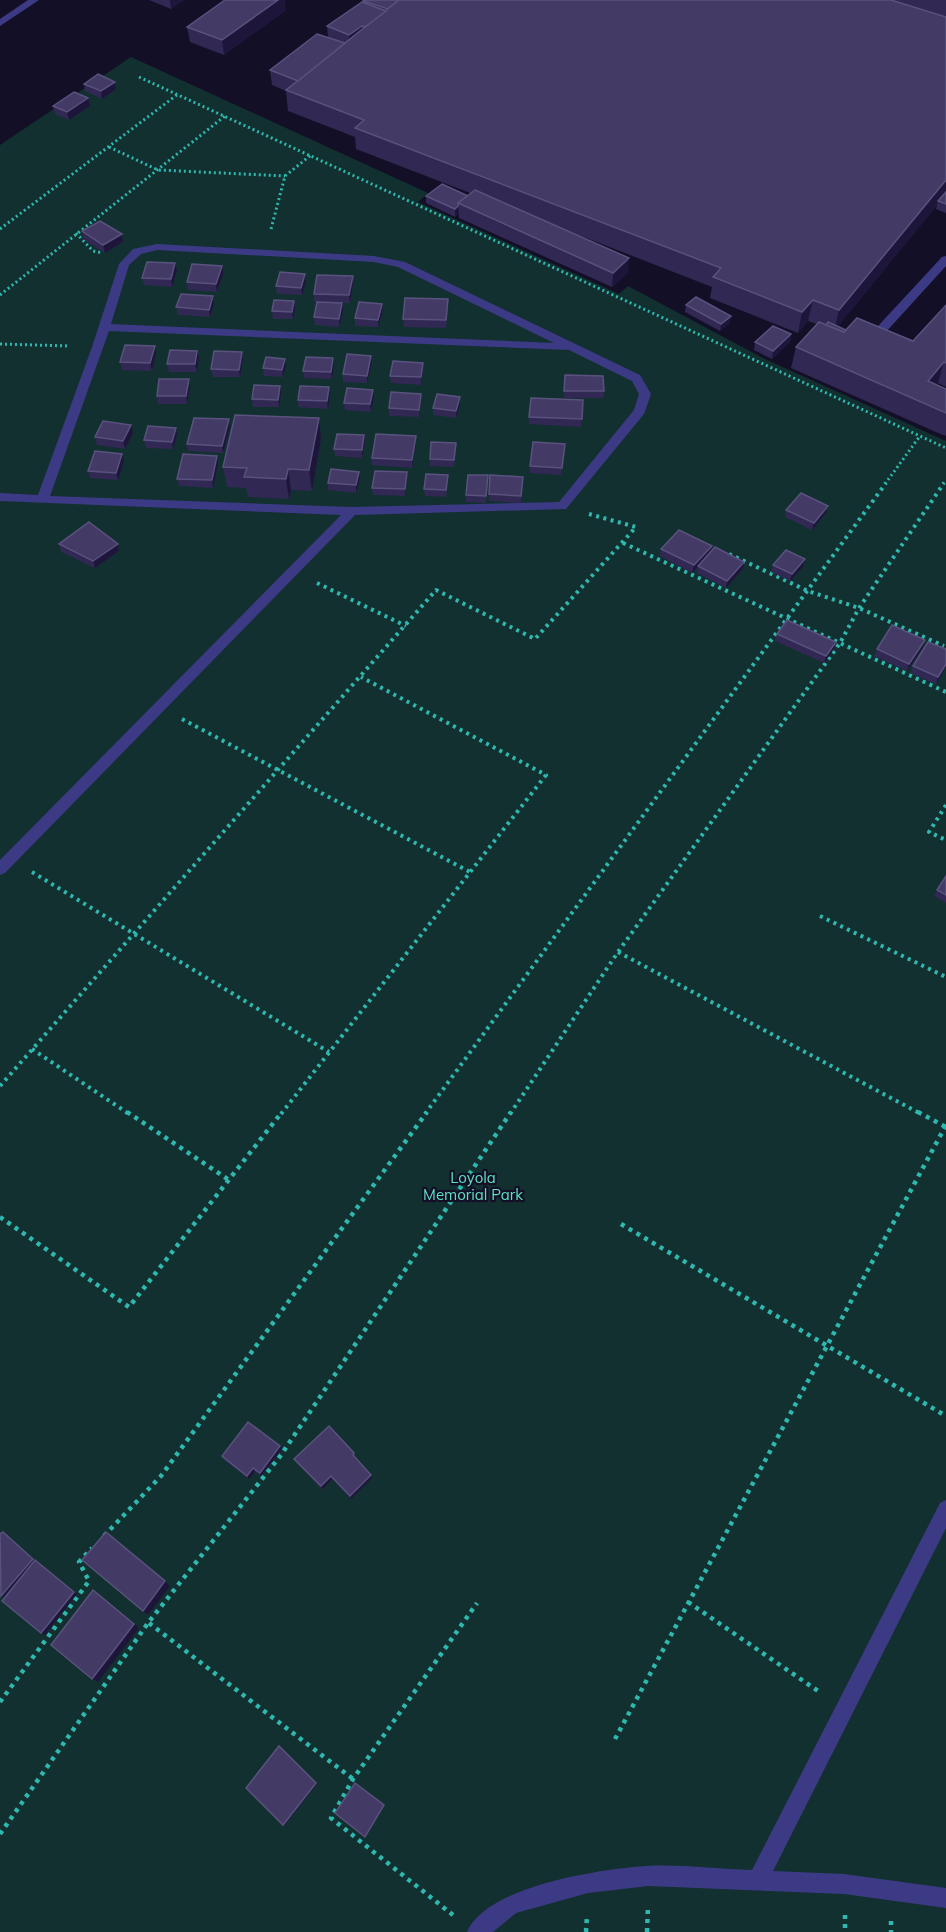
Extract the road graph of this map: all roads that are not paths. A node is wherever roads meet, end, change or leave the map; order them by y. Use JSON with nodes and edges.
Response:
{"nodes":[{"id":1,"x":34,"y":0,"type":"edge"},
{"id":2,"x":3,"y":17,"type":"edge"},
{"id":3,"x":946,"y":259,"type":"edge"},
{"id":4,"x":104,"y":327,"type":"junction"},
{"id":5,"x":871,"y":341,"type":"edge"},
{"id":6,"x":572,"y":347,"type":"junction"},
{"id":7,"x":0,"y":497,"type":"edge"},
{"id":8,"x":42,"y":500,"type":"junction"},
{"id":9,"x":352,"y":512,"type":"junction"},
{"id":10,"x":5,"y":864,"type":"edge"},
{"id":11,"x":946,"y":1509,"type":"edge"},
{"id":12,"x":758,"y":1880,"type":"junction"},
{"id":13,"x":946,"y":1898,"type":"edge"},
{"id":14,"x":477,"y":1932,"type":"edge"}],
"edges":[{"from":1,"to":2,"type":"street"},
{"from":3,"to":5,"type":"street"},
{"from":4,"to":6,"type":"street"},
{"from":4,"to":6,"type":"street"},
{"from":4,"to":8,"type":"street"},
{"from":6,"to":9,"type":"street"},
{"from":7,"to":8,"type":"street"},
{"from":8,"to":9,"type":"street"},
{"from":9,"to":10,"type":"street"},
{"from":11,"to":12,"type":"street"},
{"from":12,"to":13,"type":"street"},
{"from":12,"to":14,"type":"street"}]}
